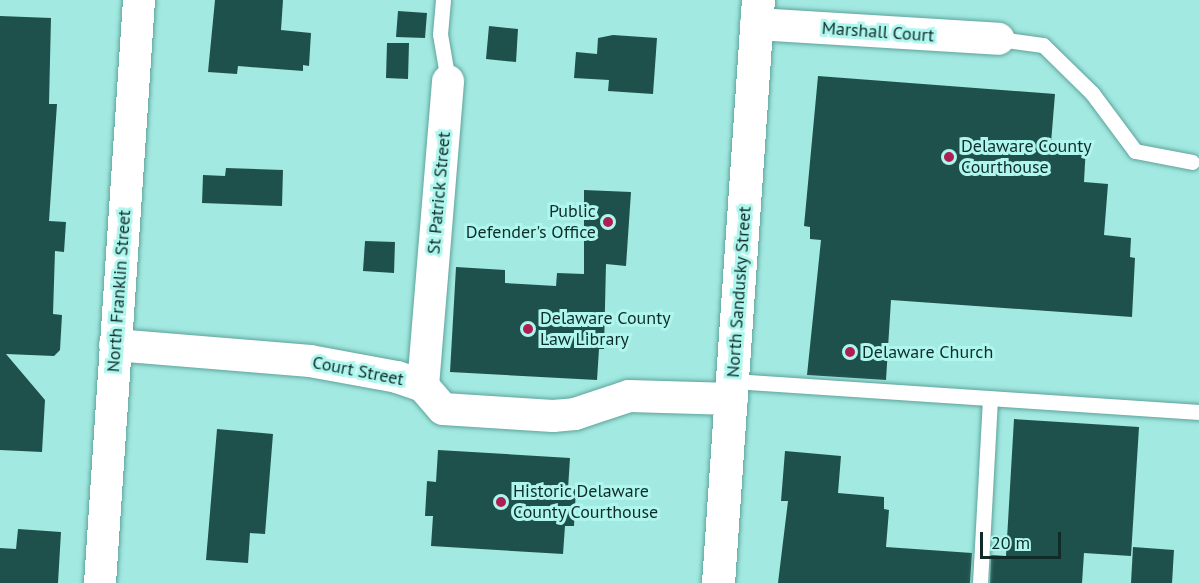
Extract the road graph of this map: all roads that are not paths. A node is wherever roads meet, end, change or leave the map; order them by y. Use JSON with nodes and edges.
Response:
{"nodes":[{"id":1,"x":139,"y":0,"type":"edge"},
{"id":2,"x":443,"y":0,"type":"edge"},
{"id":3,"x":757,"y":12,"type":"edge"},
{"id":4,"x":999,"y":39,"type":"joint"},
{"id":5,"x":448,"y":81,"type":"joint"},
{"id":6,"x":1192,"y":162,"type":"dead end"},
{"id":7,"x":115,"y":345,"type":"junction"},
{"id":8,"x":423,"y":386,"type":"junction"},
{"id":9,"x":732,"y":390,"type":"junction"},
{"id":10,"x":990,"y":398,"type":"junction"},
{"id":11,"x":1199,"y":412,"type":"edge"},
{"id":12,"x":100,"y":583,"type":"edge"},
{"id":13,"x":718,"y":583,"type":"edge"},
{"id":14,"x":980,"y":583,"type":"edge"}],
"edges":[{"from":1,"to":7,"type":"street","name":"North Franklin Street"},
{"from":2,"to":5,"type":"lane","name":"St Patrick Street"},
{"from":3,"to":4,"type":"street","name":"Marshall Court"},
{"from":3,"to":9,"type":"street","name":"North Sandusky Street"},
{"from":4,"to":6,"type":"lane"},
{"from":5,"to":8,"type":"street","name":"St Patrick Street"},
{"from":7,"to":8,"type":"street","name":"Court Street"},
{"from":7,"to":12,"type":"street","name":"North Franklin Street"},
{"from":8,"to":9,"type":"street","name":"Court Street"},
{"from":9,"to":10,"type":"lane"},
{"from":9,"to":13,"type":"street","name":"North Sandusky Street"},
{"from":10,"to":11,"type":"lane"},
{"from":10,"to":14,"type":"lane"}]}
